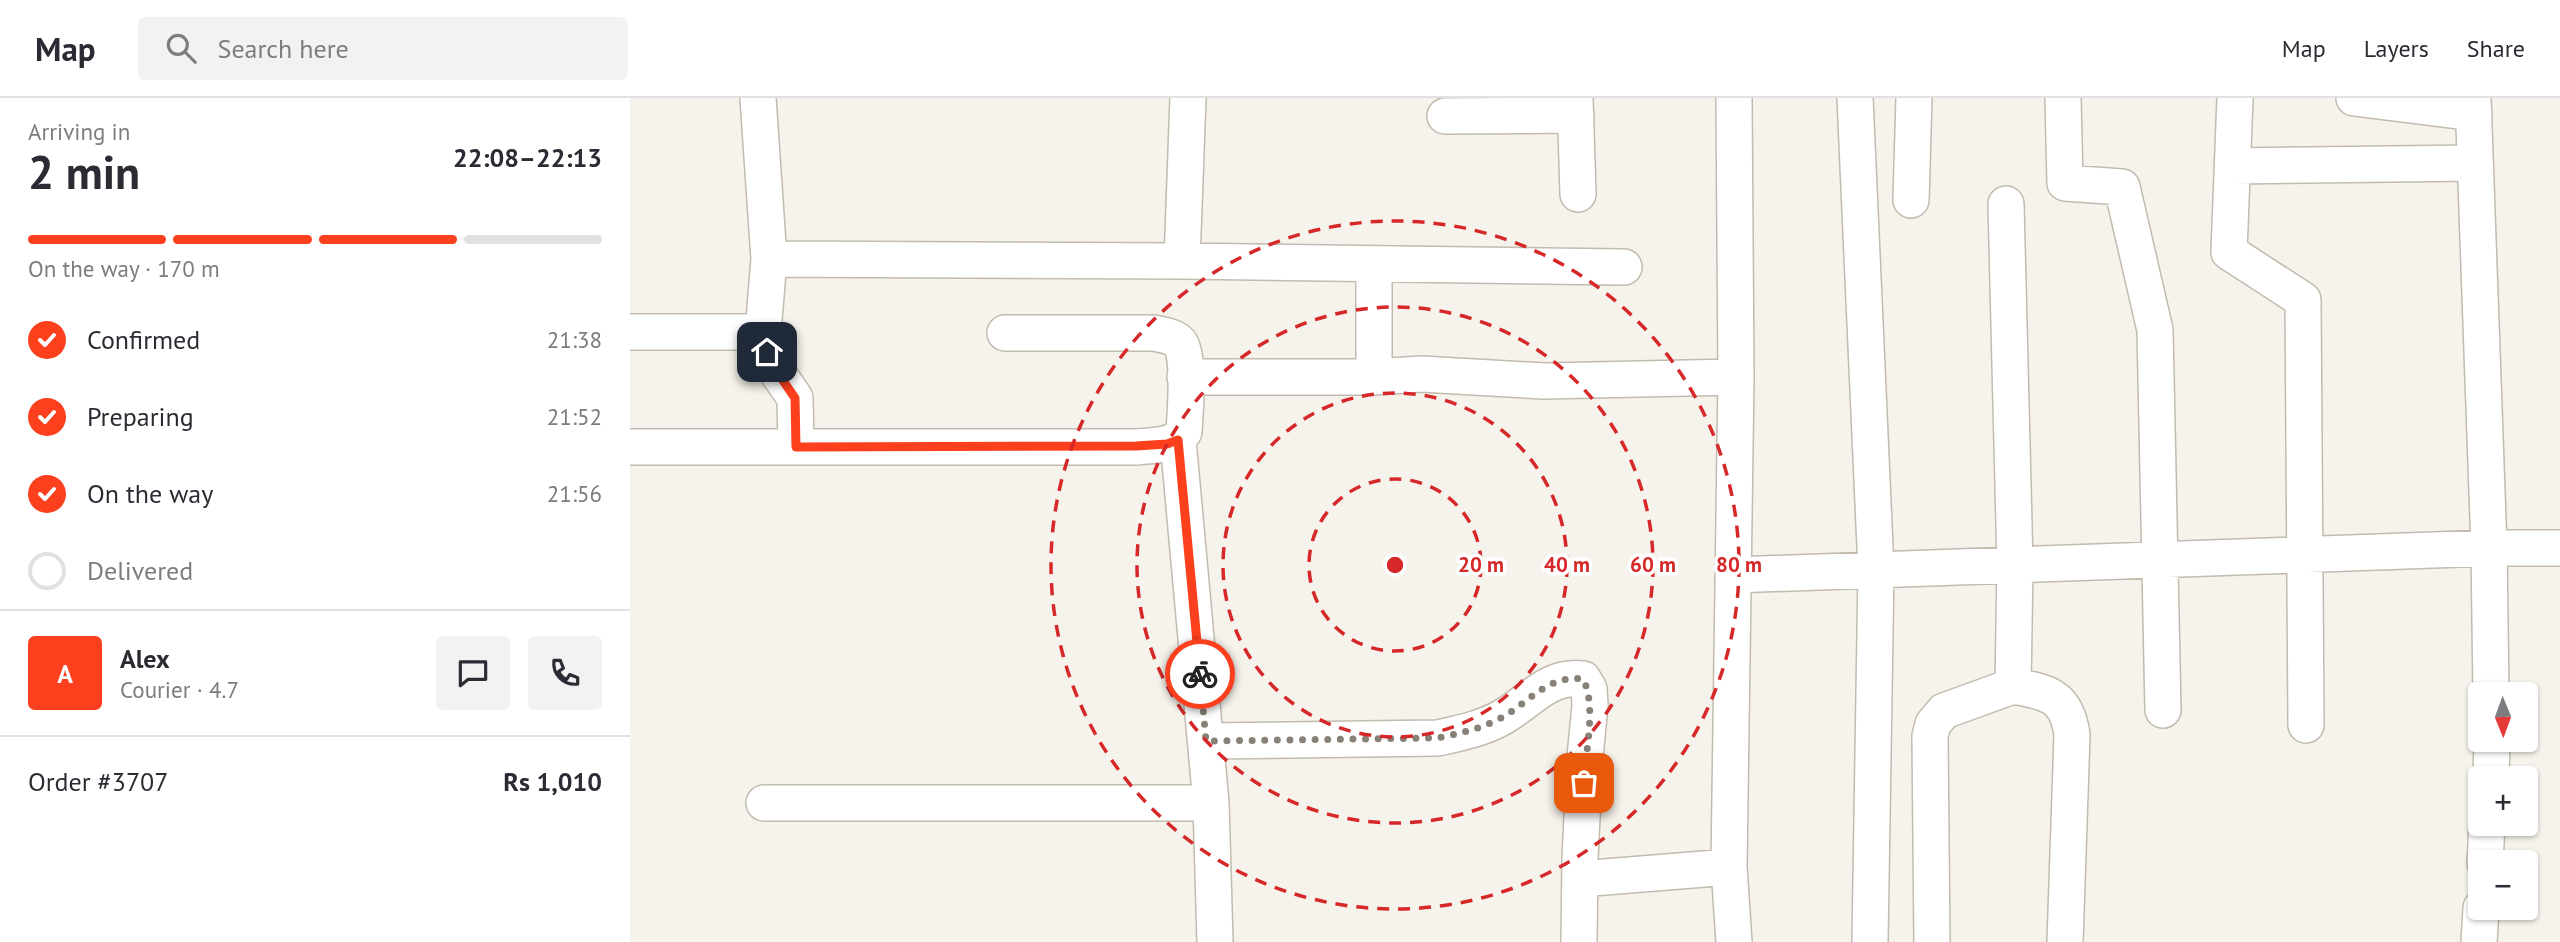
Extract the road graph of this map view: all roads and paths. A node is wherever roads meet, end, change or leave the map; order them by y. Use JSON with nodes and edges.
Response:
{"nodes":[{"id":1,"x":758,"y":98,"type":"edge"},
{"id":2,"x":1188,"y":98,"type":"edge"},
{"id":3,"x":1734,"y":98,"type":"edge"},
{"id":4,"x":1855,"y":98,"type":"edge"},
{"id":5,"x":1914,"y":98,"type":"edge"},
{"id":6,"x":2063,"y":98,"type":"edge"},
{"id":7,"x":2235,"y":98,"type":"edge"},
{"id":8,"x":2354,"y":98,"type":"edge"},
{"id":9,"x":2474,"y":105,"type":"edge"},
{"id":10,"x":1575,"y":107,"type":"edge"},
{"id":11,"x":1445,"y":116,"type":"dead end"},
{"id":12,"x":2475,"y":163,"type":"junction"},
{"id":13,"x":2232,"y":166,"type":"junction"},
{"id":14,"x":1578,"y":194,"type":"dead end"},
{"id":15,"x":1911,"y":200,"type":"dead end"},
{"id":16,"x":2006,"y":204,"type":"dead end"},
{"id":17,"x":769,"y":259,"type":"junction"},
{"id":18,"x":1182,"y":261,"type":"junction"},
{"id":19,"x":1374,"y":264,"type":"junction"},
{"id":20,"x":1624,"y":267,"type":"dead end"},
{"id":21,"x":630,"y":332,"type":"edge"},
{"id":22,"x":763,"y":332,"type":"junction"},
{"id":23,"x":1005,"y":333,"type":"dead end"},
{"id":24,"x":1185,"y":377,"type":"junction"},
{"id":25,"x":1374,"y":377,"type":"junction"},
{"id":26,"x":1736,"y":377,"type":"junction"},
{"id":27,"x":1178,"y":440,"type":"junction"},
{"id":28,"x":630,"y":447,"type":"edge"},
{"id":29,"x":796,"y":447,"type":"junction"},
{"id":30,"x":2489,"y":548,"type":"junction"},
{"id":31,"x":2560,"y":548,"type":"edge"},
{"id":32,"x":2307,"y":554,"type":"junction"},
{"id":33,"x":2161,"y":559,"type":"junction"},
{"id":34,"x":2015,"y":565,"type":"junction"},
{"id":35,"x":1876,"y":570,"type":"junction"},
{"id":36,"x":1734,"y":575,"type":"junction"},
{"id":37,"x":2491,"y":682,"type":"edge"},
{"id":38,"x":2013,"y":686,"type":"junction"},
{"id":39,"x":2163,"y":710,"type":"dead end"},
{"id":40,"x":2306,"y":725,"type":"dead end"},
{"id":41,"x":1206,"y":741,"type":"junction"},
{"id":42,"x":764,"y":803,"type":"dead end"},
{"id":43,"x":1211,"y":803,"type":"junction"},
{"id":44,"x":1729,"y":867,"type":"junction"},
{"id":45,"x":1580,"y":879,"type":"junction"},
{"id":46,"x":2480,"y":920,"type":"edge"},
{"id":47,"x":1215,"y":942,"type":"edge"},
{"id":48,"x":1579,"y":942,"type":"edge"},
{"id":49,"x":1734,"y":942,"type":"edge"},
{"id":50,"x":1870,"y":942,"type":"edge"},
{"id":51,"x":1932,"y":942,"type":"edge"},
{"id":52,"x":2065,"y":942,"type":"edge"},
{"id":53,"x":2479,"y":942,"type":"edge"}],
"edges":[{"from":1,"to":17,"type":"street"},
{"from":2,"to":18,"type":"street"},
{"from":3,"to":26,"type":"street"},
{"from":4,"to":35,"type":"street"},
{"from":5,"to":15,"type":"street"},
{"from":6,"to":33,"type":"street"},
{"from":7,"to":13,"type":"street"},
{"from":8,"to":9,"type":"street"},
{"from":9,"to":12,"type":"street"},
{"from":10,"to":11,"type":"street"},
{"from":10,"to":14,"type":"street"},
{"from":12,"to":13,"type":"street"},
{"from":12,"to":30,"type":"street"},
{"from":13,"to":32,"type":"street"},
{"from":16,"to":34,"type":"street"},
{"from":17,"to":18,"type":"street"},
{"from":17,"to":22,"type":"street"},
{"from":18,"to":19,"type":"street"},
{"from":19,"to":20,"type":"street"},
{"from":19,"to":25,"type":"street"},
{"from":21,"to":22,"type":"street"},
{"from":22,"to":29,"type":"street"},
{"from":23,"to":24,"type":"street"},
{"from":24,"to":25,"type":"street"},
{"from":24,"to":27,"type":"street"},
{"from":25,"to":26,"type":"street"},
{"from":26,"to":36,"type":"street"},
{"from":27,"to":29,"type":"street"},
{"from":27,"to":41,"type":"street"},
{"from":28,"to":29,"type":"street"},
{"from":30,"to":31,"type":"street"},
{"from":30,"to":32,"type":"street"},
{"from":30,"to":37,"type":"street"},
{"from":32,"to":33,"type":"street"},
{"from":32,"to":40,"type":"street"},
{"from":33,"to":34,"type":"street"},
{"from":33,"to":39,"type":"street"},
{"from":34,"to":35,"type":"street"},
{"from":34,"to":38,"type":"street"},
{"from":35,"to":36,"type":"street"},
{"from":35,"to":50,"type":"street"},
{"from":36,"to":44,"type":"street"},
{"from":38,"to":51,"type":"street"},
{"from":38,"to":52,"type":"street"},
{"from":41,"to":43,"type":"street"},
{"from":41,"to":45,"type":"street"},
{"from":42,"to":43,"type":"street"},
{"from":43,"to":47,"type":"street"},
{"from":44,"to":45,"type":"street"},
{"from":44,"to":49,"type":"street"},
{"from":45,"to":48,"type":"street"},
{"from":46,"to":53,"type":"street"}]}
